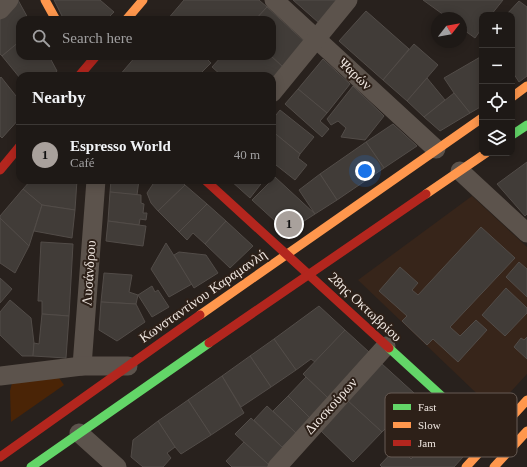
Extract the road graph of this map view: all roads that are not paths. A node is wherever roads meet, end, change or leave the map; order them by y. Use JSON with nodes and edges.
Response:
{"nodes":[{"id":1,"x":9,"y":0,"type":"edge"},
{"id":2,"x":45,"y":0,"type":"edge"},
{"id":3,"x":143,"y":0,"type":"edge"},
{"id":4,"x":274,"y":0,"type":"edge"},
{"id":5,"x":348,"y":0,"type":"edge"},
{"id":6,"x":0,"y":10,"type":"edge"},
{"id":7,"x":54,"y":16,"type":"edge"},
{"id":8,"x":129,"y":16,"type":"edge"},
{"id":9,"x":317,"y":39,"type":"junction"},
{"id":10,"x":78,"y":60,"type":"dead end"},
{"id":11,"x":94,"y":60,"type":"edge"},
{"id":12,"x":84,"y":72,"type":"edge"},
{"id":13,"x":86,"y":72,"type":"edge"},
{"id":14,"x":527,"y":86,"type":"edge"},
{"id":15,"x":276,"y":88,"type":"edge"},
{"id":16,"x":515,"y":95,"type":"edge"},
{"id":17,"x":479,"y":120,"type":"edge"},
{"id":18,"x":527,"y":125,"type":"edge"},
{"id":19,"x":515,"y":133,"type":"edge"},
{"id":20,"x":436,"y":149,"type":"junction"},
{"id":21,"x":16,"y":151,"type":"edge"},
{"id":22,"x":482,"y":156,"type":"edge"},
{"id":23,"x":0,"y":170,"type":"edge"},
{"id":24,"x":460,"y":171,"type":"junction"},
{"id":25,"x":96,"y":184,"type":"edge"},
{"id":26,"x":209,"y":184,"type":"edge"},
{"id":27,"x":527,"y":233,"type":"edge"},
{"id":28,"x":286,"y":254,"type":"junction"},
{"id":29,"x":308,"y":274,"type":"junction"},
{"id":30,"x":386,"y":346,"type":"junction"},
{"id":31,"x":82,"y":366,"type":"junction"},
{"id":32,"x":128,"y":366,"type":"junction"},
{"id":33,"x":0,"y":376,"type":"edge"},
{"id":34,"x":438,"y":393,"type":"edge"},
{"id":35,"x":527,"y":400,"type":"edge"},
{"id":36,"x":517,"y":411,"type":"edge"},
{"id":37,"x":527,"y":431,"type":"edge"},
{"id":38,"x":80,"y":433,"type":"junction"},
{"id":39,"x":517,"y":441,"type":"edge"},
{"id":40,"x":0,"y":457,"type":"edge"},
{"id":41,"x":475,"y":457,"type":"edge"},
{"id":42,"x":502,"y":457,"type":"edge"},
{"id":43,"x":31,"y":467,"type":"edge"},
{"id":44,"x":117,"y":467,"type":"edge"},
{"id":45,"x":276,"y":467,"type":"edge"},
{"id":46,"x":466,"y":467,"type":"edge"},
{"id":47,"x":494,"y":467,"type":"edge"}],
"edges":[{"from":1,"to":6,"type":"street"},
{"from":2,"to":7,"type":"main road"},
{"from":3,"to":8,"type":"main road"},
{"from":4,"to":9,"type":"street","name":"Ψαρών"},
{"from":5,"to":9,"type":"street"},
{"from":9,"to":15,"type":"street"},
{"from":9,"to":20,"type":"street","name":"Ψαρών"},
{"from":10,"to":12,"type":"main road"},
{"from":11,"to":13,"type":"main road"},
{"from":14,"to":16,"type":"main road"},
{"from":17,"to":20,"type":"main road","name":"Κωνσταντίνου Καραμανλή"},
{"from":18,"to":19,"type":"main road"},
{"from":20,"to":28,"type":"main road","name":"Κωνσταντίνου Καραμανλή"},
{"from":21,"to":23,"type":"main road"},
{"from":22,"to":24,"type":"main road"},
{"from":24,"to":27,"type":"street"},
{"from":24,"to":29,"type":"main road"},
{"from":25,"to":31,"type":"street","name":"Λυσάνδρου"},
{"from":26,"to":28,"type":"main road","name":"28ης Οκτωβρίου"},
{"from":28,"to":29,"type":"main road","name":"28ης Οκτωβρίου"},
{"from":28,"to":32,"type":"main road","name":"Κωνσταντίνου Καραμανλή"},
{"from":29,"to":30,"type":"main road","name":"28ης Οκτωβρίου"},
{"from":29,"to":38,"type":"main road"},
{"from":30,"to":34,"type":"main road","name":"28ης Οκτωβρίου"},
{"from":30,"to":45,"type":"street","name":"Διοσκούρων"},
{"from":31,"to":32,"type":"street"},
{"from":31,"to":33,"type":"street"},
{"from":32,"to":40,"type":"main road","name":"Κωνσταντίνου Καραμανλή"},
{"from":35,"to":36,"type":"main road"},
{"from":37,"to":39,"type":"main road"},
{"from":38,"to":43,"type":"main road"},
{"from":38,"to":44,"type":"street"},
{"from":41,"to":46,"type":"main road"},
{"from":42,"to":47,"type":"main road"}]}
